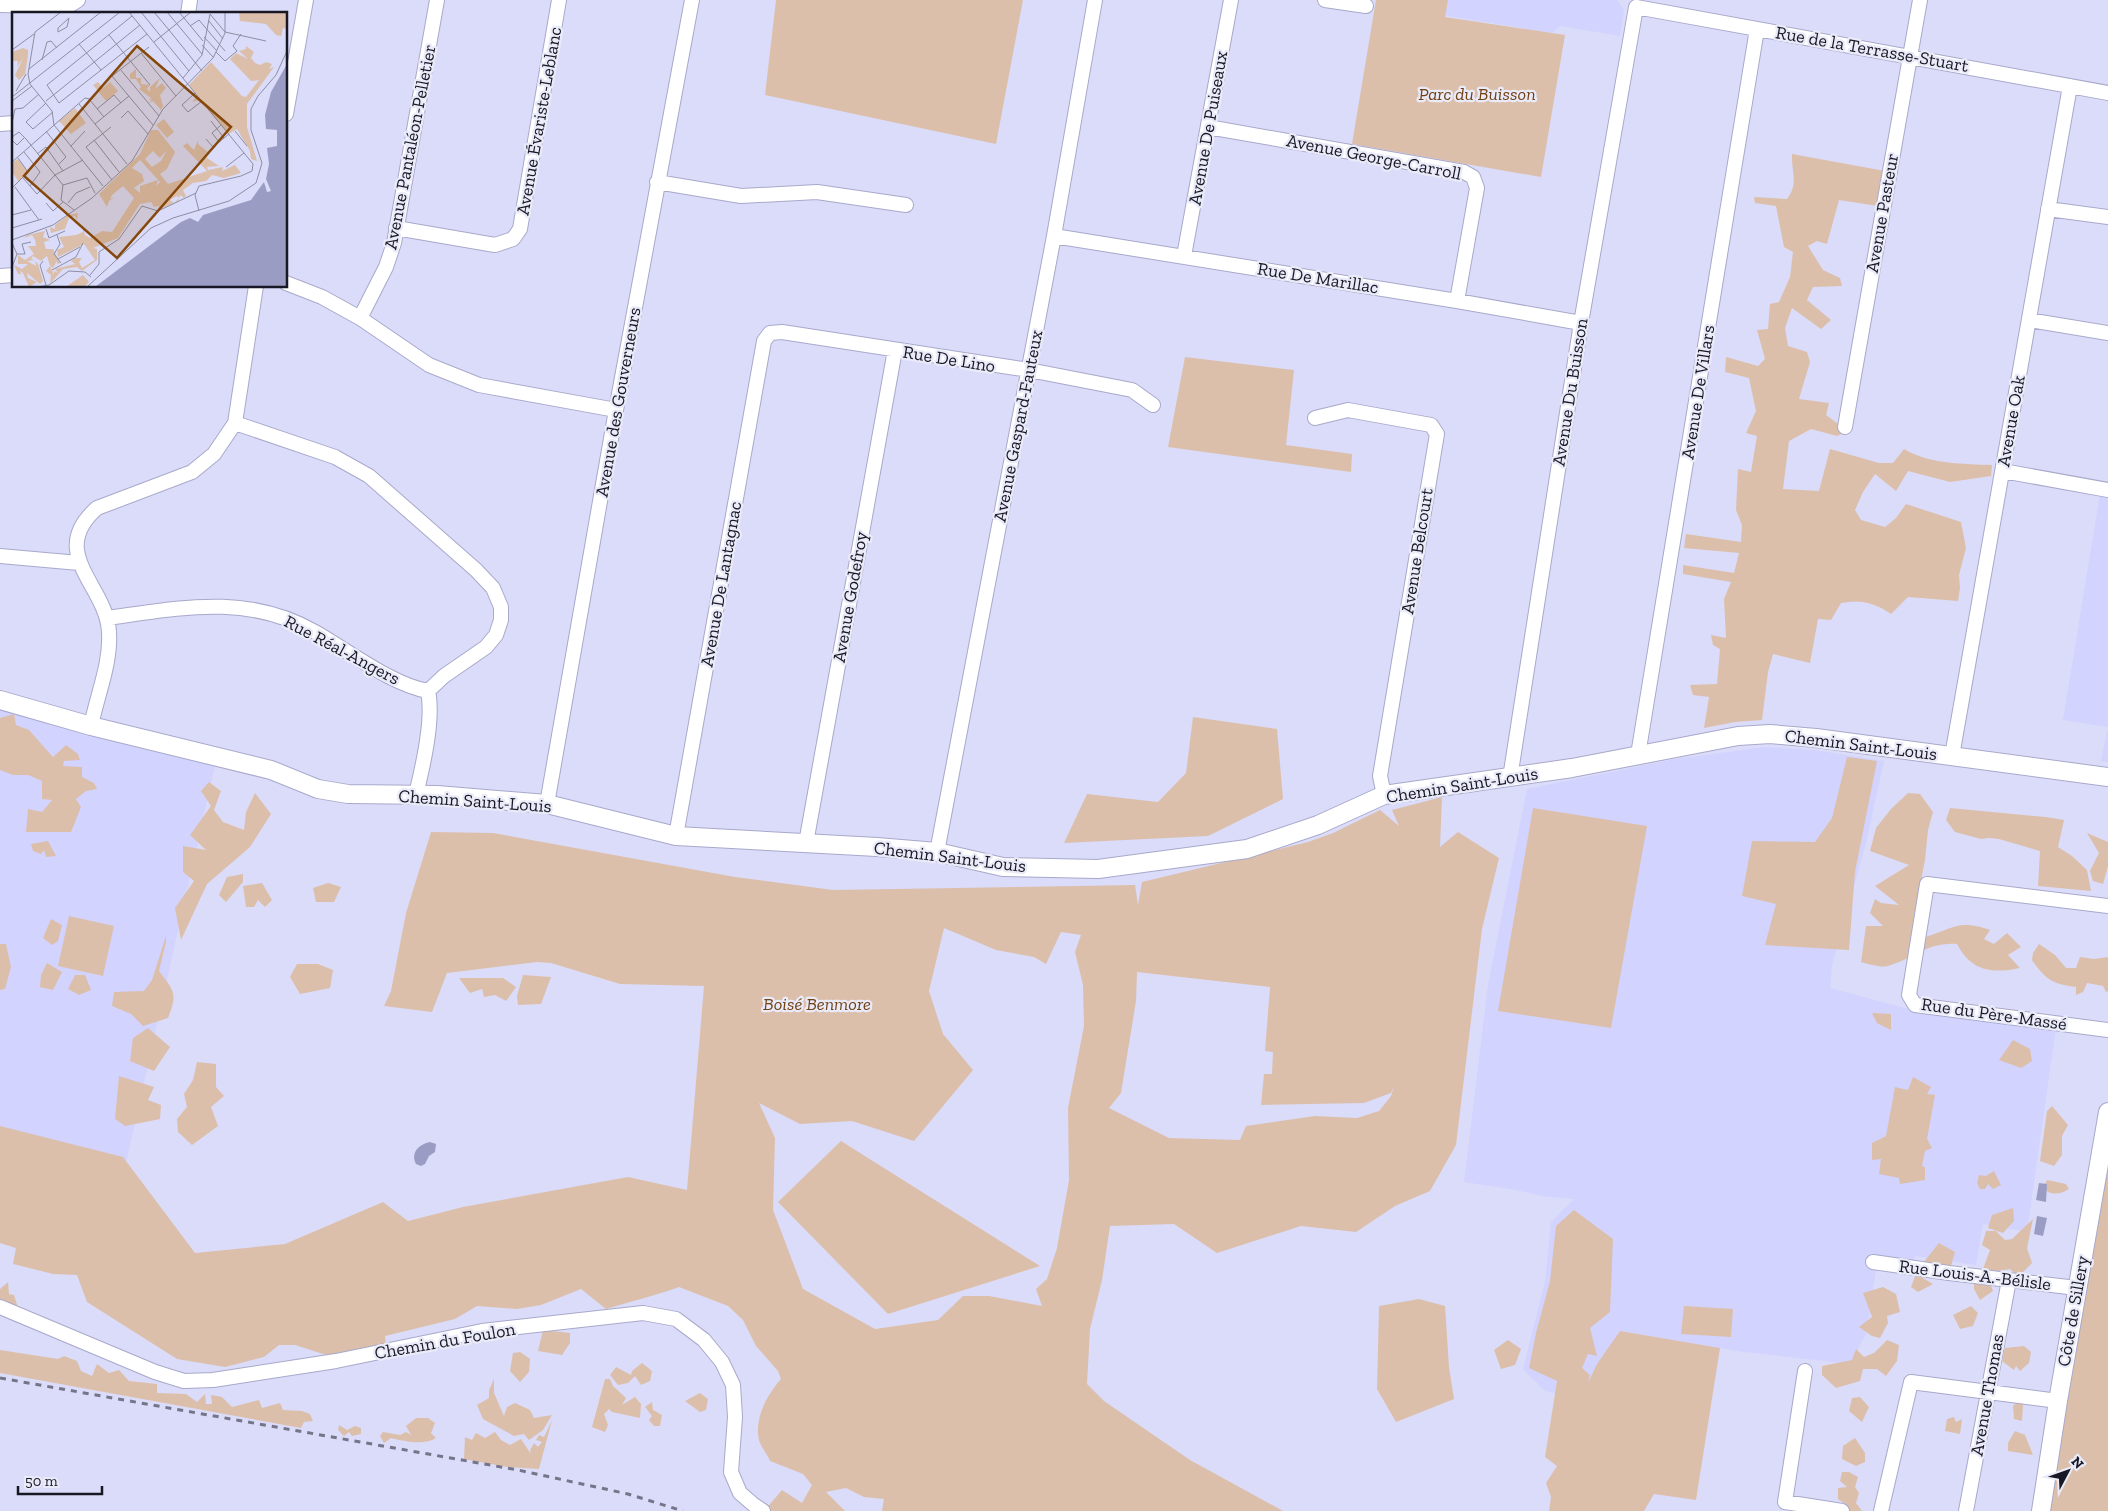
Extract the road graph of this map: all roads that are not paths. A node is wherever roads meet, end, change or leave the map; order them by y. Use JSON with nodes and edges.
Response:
{"nodes":[{"id":1,"x":78,"y":0,"type":"edge"},
{"id":2,"x":306,"y":0,"type":"edge"},
{"id":3,"x":437,"y":0,"type":"edge"},
{"id":4,"x":559,"y":0,"type":"edge"},
{"id":5,"x":692,"y":0,"type":"edge"},
{"id":6,"x":1095,"y":0,"type":"edge"},
{"id":7,"x":1231,"y":0,"type":"edge"},
{"id":8,"x":1325,"y":0,"type":"edge"},
{"id":9,"x":1920,"y":0,"type":"edge"},
{"id":10,"x":0,"y":5,"type":"edge"},
{"id":11,"x":1366,"y":6,"type":"dead end"},
{"id":12,"x":1636,"y":7,"type":"joint"},
{"id":13,"x":1758,"y":29,"type":"junction"},
{"id":14,"x":1910,"y":56,"type":"junction"},
{"id":15,"x":2070,"y":86,"type":"junction"},
{"id":16,"x":2108,"y":93,"type":"edge"},
{"id":17,"x":288,"y":103,"type":"edge"},
{"id":18,"x":1208,"y":127,"type":"junction"},
{"id":19,"x":658,"y":182,"type":"junction"},
{"id":20,"x":906,"y":205,"type":"dead end"},
{"id":21,"x":2048,"y":209,"type":"junction"},
{"id":22,"x":2108,"y":217,"type":"edge"},
{"id":23,"x":396,"y":228,"type":"junction"},
{"id":24,"x":1054,"y":236,"type":"junction"},
{"id":25,"x":1184,"y":256,"type":"junction"},
{"id":26,"x":288,"y":284,"type":"edge"},
{"id":27,"x":256,"y":288,"type":"edge"},
{"id":28,"x":1456,"y":301,"type":"junction"},
{"id":29,"x":360,"y":318,"type":"junction"},
{"id":30,"x":2029,"y":320,"type":"junction"},
{"id":31,"x":1581,"y":323,"type":"junction"},
{"id":32,"x":770,"y":333,"type":"joint"},
{"id":33,"x":2108,"y":333,"type":"edge"},
{"id":34,"x":895,"y":350,"type":"junction"},
{"id":35,"x":1029,"y":370,"type":"junction"},
{"id":36,"x":1153,"y":405,"type":"dead end"},
{"id":37,"x":616,"y":410,"type":"junction"},
{"id":38,"x":1315,"y":418,"type":"dead end"},
{"id":39,"x":235,"y":423,"type":"junction"},
{"id":40,"x":1845,"y":426,"type":"dead end"},
{"id":41,"x":2003,"y":471,"type":"junction"},
{"id":42,"x":2108,"y":490,"type":"edge"},
{"id":43,"x":0,"y":556,"type":"edge"},
{"id":44,"x":79,"y":563,"type":"junction"},
{"id":45,"x":108,"y":618,"type":"junction"},
{"id":46,"x":428,"y":691,"type":"junction"},
{"id":47,"x":0,"y":700,"type":"edge"},
{"id":48,"x":91,"y":726,"type":"junction"},
{"id":49,"x":1638,"y":755,"type":"junction"},
{"id":50,"x":1952,"y":756,"type":"junction"},
{"id":51,"x":2108,"y":777,"type":"edge"},
{"id":52,"x":1510,"y":778,"type":"junction"},
{"id":53,"x":416,"y":794,"type":"junction"},
{"id":54,"x":1384,"y":796,"type":"junction"},
{"id":55,"x":547,"y":804,"type":"junction"},
{"id":56,"x":676,"y":836,"type":"junction"},
{"id":57,"x":806,"y":843,"type":"junction"},
{"id":58,"x":937,"y":852,"type":"junction"},
{"id":59,"x":2108,"y":906,"type":"edge"},
{"id":60,"x":2108,"y":1030,"type":"edge"},
{"id":61,"x":2108,"y":1112,"type":"edge"},
{"id":62,"x":1873,"y":1262,"type":"dead end"},
{"id":63,"x":2009,"y":1280,"type":"junction"},
{"id":64,"x":2077,"y":1288,"type":"junction"},
{"id":65,"x":0,"y":1307,"type":"edge"},
{"id":66,"x":1805,"y":1371,"type":"dead end"},
{"id":67,"x":1988,"y":1392,"type":"junction"},
{"id":68,"x":2058,"y":1401,"type":"junction"},
{"id":69,"x":764,"y":1511,"type":"edge"},
{"id":70,"x":1842,"y":1511,"type":"edge"},
{"id":71,"x":1881,"y":1511,"type":"edge"},
{"id":72,"x":1966,"y":1511,"type":"edge"},
{"id":73,"x":2040,"y":1511,"type":"edge"}],
"edges":[{"from":1,"to":10,"type":"street"},
{"from":2,"to":17,"type":"street"},
{"from":3,"to":23,"type":"street","name":"Avenue Pantaléon-Pelletier"},
{"from":4,"to":23,"type":"street","name":"Avenue Évariste-Leblanc"},
{"from":5,"to":19,"type":"street","name":"Avenue des Gouverneurs"},
{"from":6,"to":24,"type":"street","name":"Avenue Gaspard-Fauteux"},
{"from":7,"to":18,"type":"street","name":"Avenue De Puiseaux"},
{"from":8,"to":11,"type":"street"},
{"from":9,"to":14,"type":"street","name":"Avenue Pasteur"},
{"from":12,"to":13,"type":"street","name":"Rue de la Terrasse-Stuart"},
{"from":12,"to":31,"type":"street","name":"Avenue Du Buisson"},
{"from":13,"to":14,"type":"street","name":"Rue de la Terrasse-Stuart"},
{"from":13,"to":49,"type":"street","name":"Avenue De Villars"},
{"from":14,"to":15,"type":"street","name":"Rue de la Terrasse-Stuart"},
{"from":14,"to":40,"type":"street","name":"Avenue Pasteur"},
{"from":15,"to":16,"type":"street","name":"Rue de la Terrasse-Stuart"},
{"from":15,"to":21,"type":"street","name":"Avenue Oak"},
{"from":18,"to":25,"type":"street","name":"Avenue De Puiseaux"},
{"from":18,"to":28,"type":"street","name":"Avenue George-Carroll"},
{"from":19,"to":20,"type":"street"},
{"from":19,"to":37,"type":"street","name":"Avenue des Gouverneurs"},
{"from":21,"to":22,"type":"street"},
{"from":21,"to":30,"type":"street","name":"Avenue Oak"},
{"from":23,"to":29,"type":"street","name":"Avenue Pantaléon-Pelletier"},
{"from":24,"to":25,"type":"street","name":"Rue De Marillac"},
{"from":24,"to":35,"type":"street","name":"Avenue Gaspard-Fauteux"},
{"from":25,"to":28,"type":"street","name":"Rue De Marillac"},
{"from":26,"to":29,"type":"street"},
{"from":27,"to":39,"type":"street"},
{"from":28,"to":31,"type":"street","name":"Rue De Marillac"},
{"from":29,"to":37,"type":"street"},
{"from":30,"to":33,"type":"street"},
{"from":30,"to":41,"type":"street","name":"Avenue Oak"},
{"from":31,"to":52,"type":"street","name":"Avenue Du Buisson"},
{"from":32,"to":34,"type":"street","name":"Rue De Lino"},
{"from":32,"to":56,"type":"street","name":"Avenue De Lantagnac"},
{"from":34,"to":35,"type":"street","name":"Rue De Lino"},
{"from":34,"to":57,"type":"street","name":"Avenue Godefroy"},
{"from":35,"to":36,"type":"street","name":"Rue De Lino"},
{"from":35,"to":58,"type":"street","name":"Avenue Gaspard-Fauteux"},
{"from":37,"to":55,"type":"street","name":"Avenue des Gouverneurs"},
{"from":38,"to":54,"type":"street","name":"Avenue Belcourt"},
{"from":39,"to":44,"type":"street"},
{"from":39,"to":46,"type":"street"},
{"from":41,"to":42,"type":"street"},
{"from":41,"to":50,"type":"street","name":"Avenue Oak"},
{"from":43,"to":44,"type":"street"},
{"from":44,"to":45,"type":"street"},
{"from":45,"to":46,"type":"street","name":"Rue Réal-Angers"},
{"from":45,"to":48,"type":"street"},
{"from":46,"to":53,"type":"street"},
{"from":47,"to":48,"type":"street","name":"Chemin Saint-Louis"},
{"from":48,"to":53,"type":"street","name":"Chemin Saint-Louis"},
{"from":49,"to":50,"type":"street","name":"Chemin Saint-Louis"},
{"from":49,"to":52,"type":"street","name":"Chemin Saint-Louis"},
{"from":50,"to":51,"type":"street","name":"Chemin Saint-Louis"},
{"from":52,"to":54,"type":"street","name":"Chemin Saint-Louis"},
{"from":53,"to":55,"type":"street","name":"Chemin Saint-Louis"},
{"from":54,"to":58,"type":"street","name":"Chemin Saint-Louis"},
{"from":55,"to":56,"type":"street","name":"Chemin Saint-Louis"},
{"from":56,"to":57,"type":"street","name":"Chemin Saint-Louis"},
{"from":57,"to":58,"type":"street","name":"Chemin Saint-Louis"},
{"from":59,"to":60,"type":"street","name":"Rue du Père-Massé"},
{"from":61,"to":64,"type":"street","name":"Côte de Sillery"},
{"from":62,"to":63,"type":"street","name":"Rue Louis-A.-Bélisle"},
{"from":63,"to":64,"type":"street","name":"Rue Louis-A.-Bélisle"},
{"from":63,"to":67,"type":"street","name":"Avenue Thomas"},
{"from":64,"to":68,"type":"street","name":"Côte de Sillery"},
{"from":65,"to":69,"type":"street","name":"Chemin du Foulon"},
{"from":66,"to":70,"type":"street"},
{"from":67,"to":68,"type":"street"},
{"from":67,"to":71,"type":"street"},
{"from":67,"to":72,"type":"street","name":"Avenue Thomas"},
{"from":68,"to":73,"type":"street","name":"Côte de Sillery"}]}
